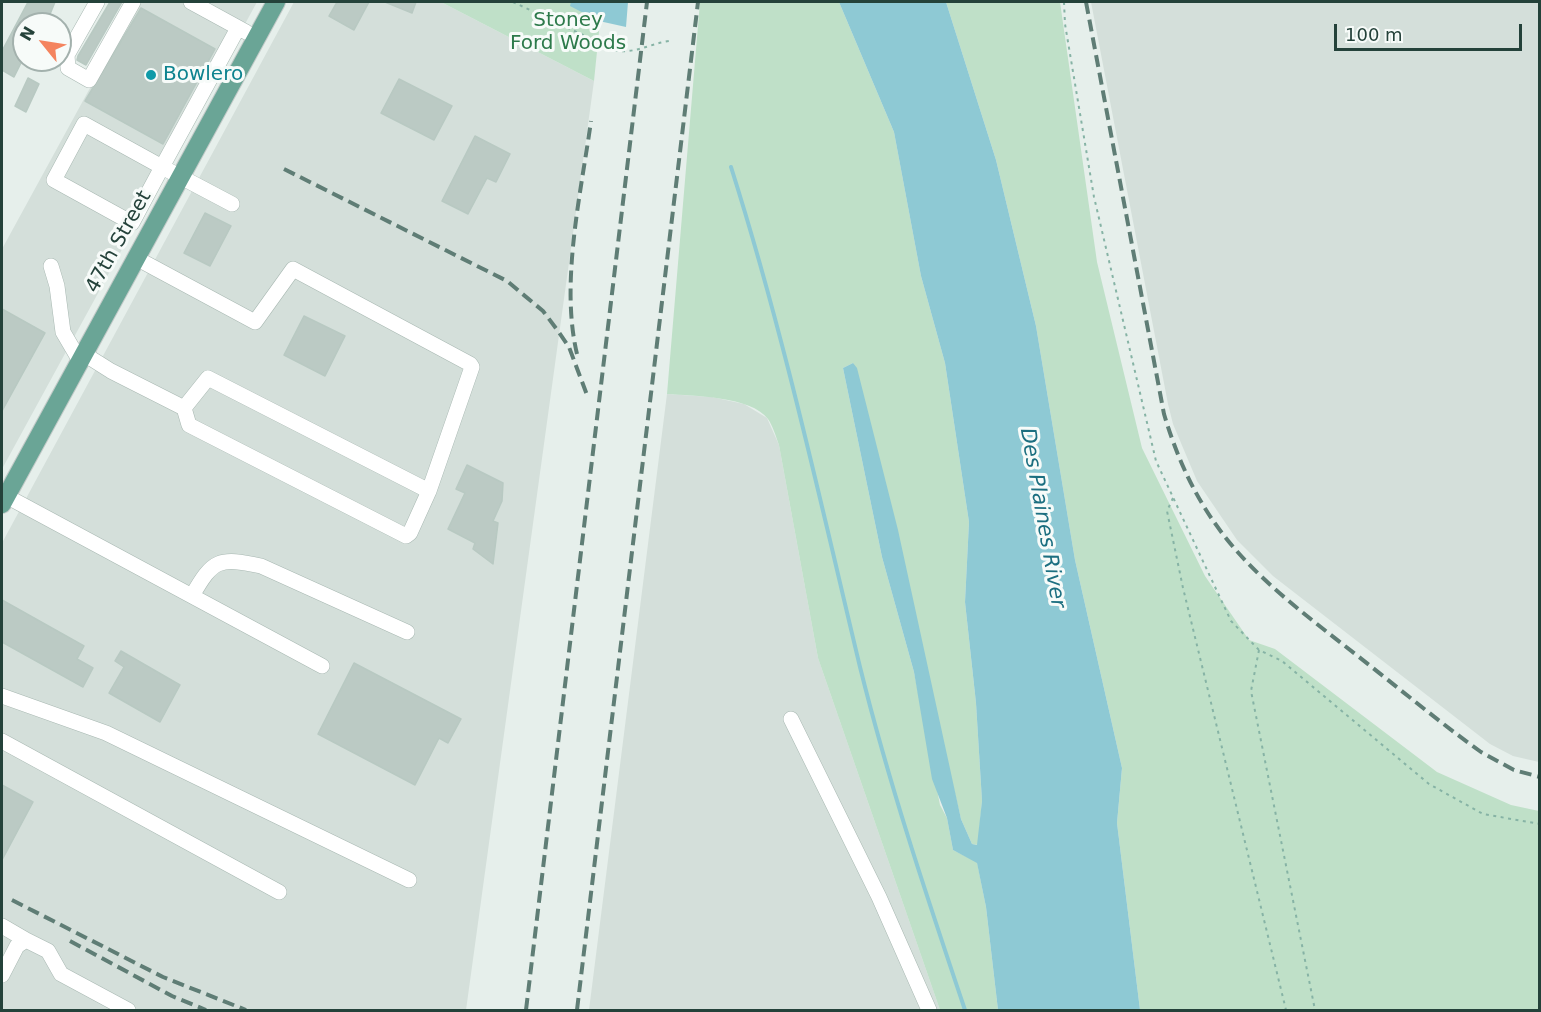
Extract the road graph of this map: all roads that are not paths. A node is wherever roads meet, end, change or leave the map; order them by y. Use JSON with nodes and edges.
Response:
{"nodes":[{"id":1,"x":97,"y":2,"type":"edge"},
{"id":2,"x":133,"y":2,"type":"edge"},
{"id":3,"x":191,"y":2,"type":"edge"},
{"id":4,"x":276,"y":2,"type":"edge"},
{"id":5,"x":238,"y":28,"type":"junction"},
{"id":6,"x":257,"y":38,"type":"junction"},
{"id":7,"x":162,"y":167,"type":"junction"},
{"id":8,"x":180,"y":177,"type":"junction"},
{"id":9,"x":142,"y":204,"type":"junction"},
{"id":10,"x":232,"y":204,"type":"dead end"},
{"id":11,"x":160,"y":213,"type":"junction"},
{"id":12,"x":136,"y":258,"type":"junction"},
{"id":13,"x":51,"y":266,"type":"dead end"},
{"id":14,"x":82,"y":358,"type":"junction"},
{"id":15,"x":184,"y":408,"type":"junction"},
{"id":16,"x":429,"y":490,"type":"junction"},
{"id":17,"x":4,"y":500,"type":"edge"},
{"id":18,"x":192,"y":596,"type":"junction"},
{"id":19,"x":407,"y":632,"type":"dead end"},
{"id":20,"x":322,"y":666,"type":"dead end"},
{"id":21,"x":2,"y":696,"type":"edge"},
{"id":22,"x":791,"y":719,"type":"dead end"},
{"id":23,"x":2,"y":741,"type":"edge"},
{"id":24,"x":409,"y":880,"type":"dead end"},
{"id":25,"x":279,"y":892,"type":"dead end"},
{"id":26,"x":2,"y":926,"type":"edge"},
{"id":27,"x":26,"y":940,"type":"junction"},
{"id":28,"x":2,"y":975,"type":"edge"},
{"id":29,"x":128,"y":1011,"type":"edge"},
{"id":30,"x":929,"y":1011,"type":"edge"}],
"edges":[{"from":1,"to":2,"type":"street"},
{"from":3,"to":5,"type":"street"},
{"from":4,"to":6,"type":"main road","name":"47th Street"},
{"from":5,"to":6,"type":"street"},
{"from":5,"to":7,"type":"street"},
{"from":6,"to":8,"type":"main road","name":"47th Street"},
{"from":7,"to":8,"type":"street"},
{"from":7,"to":9,"type":"street"},
{"from":7,"to":9,"type":"street"},
{"from":8,"to":10,"type":"street"},
{"from":8,"to":11,"type":"main road","name":"47th Street"},
{"from":9,"to":11,"type":"street"},
{"from":11,"to":12,"type":"main road","name":"47th Street"},
{"from":12,"to":14,"type":"main road","name":"47th Street"},
{"from":12,"to":16,"type":"street"},
{"from":13,"to":14,"type":"street"},
{"from":14,"to":15,"type":"street"},
{"from":14,"to":17,"type":"main road","name":"47th Street"},
{"from":15,"to":16,"type":"street"},
{"from":15,"to":16,"type":"street"},
{"from":17,"to":18,"type":"street"},
{"from":18,"to":19,"type":"street"},
{"from":18,"to":20,"type":"street"},
{"from":21,"to":24,"type":"street"},
{"from":22,"to":30,"type":"street"},
{"from":23,"to":25,"type":"street"},
{"from":26,"to":27,"type":"street"},
{"from":27,"to":28,"type":"street"},
{"from":27,"to":29,"type":"street"}]}
